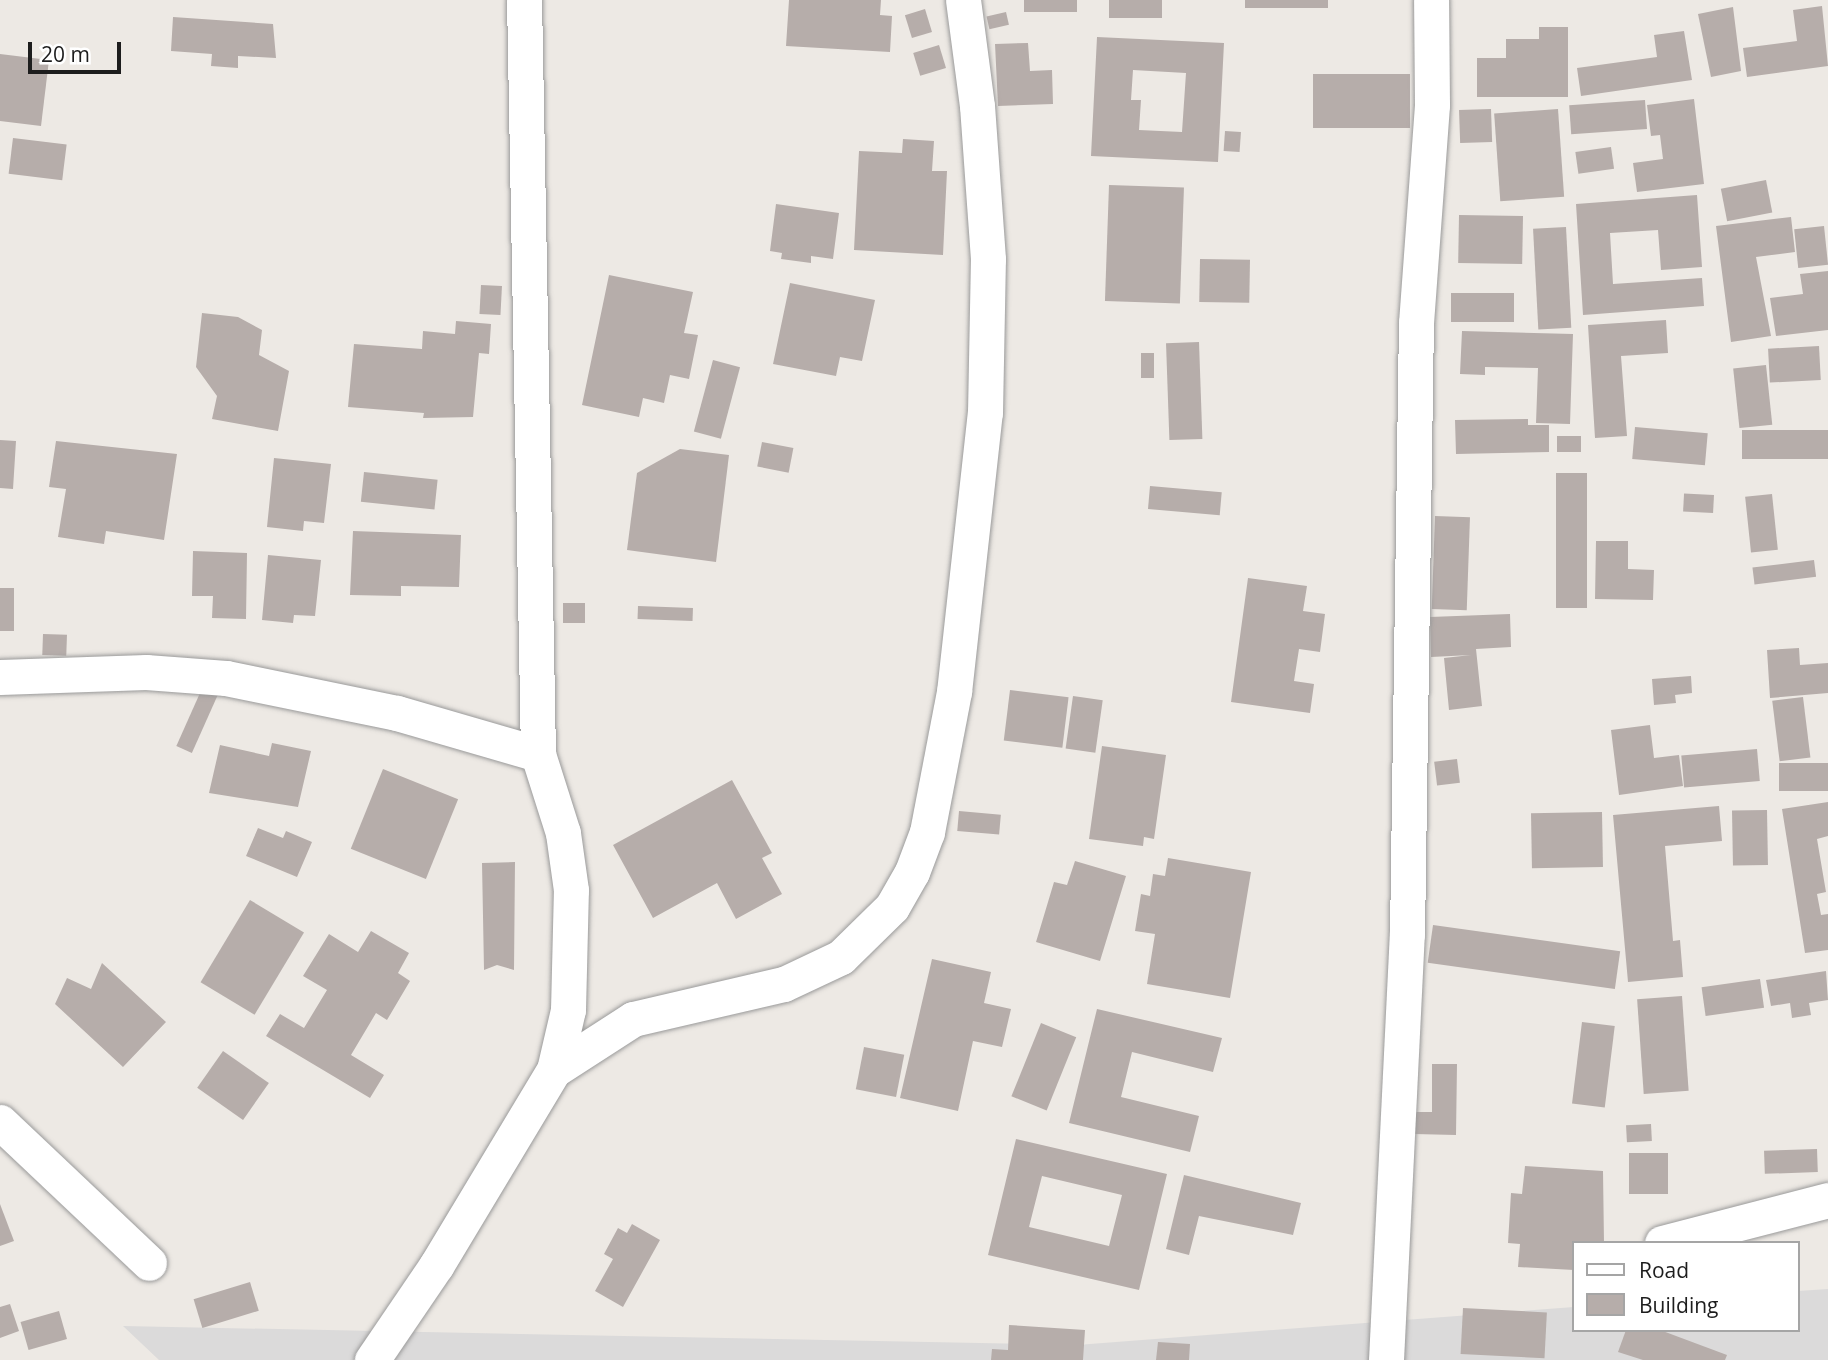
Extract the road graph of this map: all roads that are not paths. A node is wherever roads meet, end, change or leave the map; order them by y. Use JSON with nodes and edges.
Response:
{"nodes":[{"id":1,"x":524,"y":0,"type":"edge"},
{"id":2,"x":963,"y":0,"type":"edge"},
{"id":3,"x":1431,"y":0,"type":"edge"},
{"id":4,"x":0,"y":677,"type":"edge"},
{"id":5,"x":538,"y":754,"type":"junction"},
{"id":6,"x":554,"y":1070,"type":"junction"},
{"id":7,"x":0,"y":1122,"type":"edge"},
{"id":8,"x":1828,"y":1200,"type":"edge"},
{"id":9,"x":1670,"y":1241,"type":"edge"},
{"id":10,"x":149,"y":1263,"type":"dead end"},
{"id":11,"x":372,"y":1360,"type":"edge"},
{"id":12,"x":1386,"y":1360,"type":"edge"}],
"edges":[{"from":1,"to":5,"type":"street"},
{"from":2,"to":6,"type":"street"},
{"from":3,"to":12,"type":"street"},
{"from":4,"to":5,"type":"street"},
{"from":5,"to":6,"type":"street"},
{"from":6,"to":11,"type":"street"},
{"from":7,"to":10,"type":"street"},
{"from":8,"to":9,"type":"street"}]}
